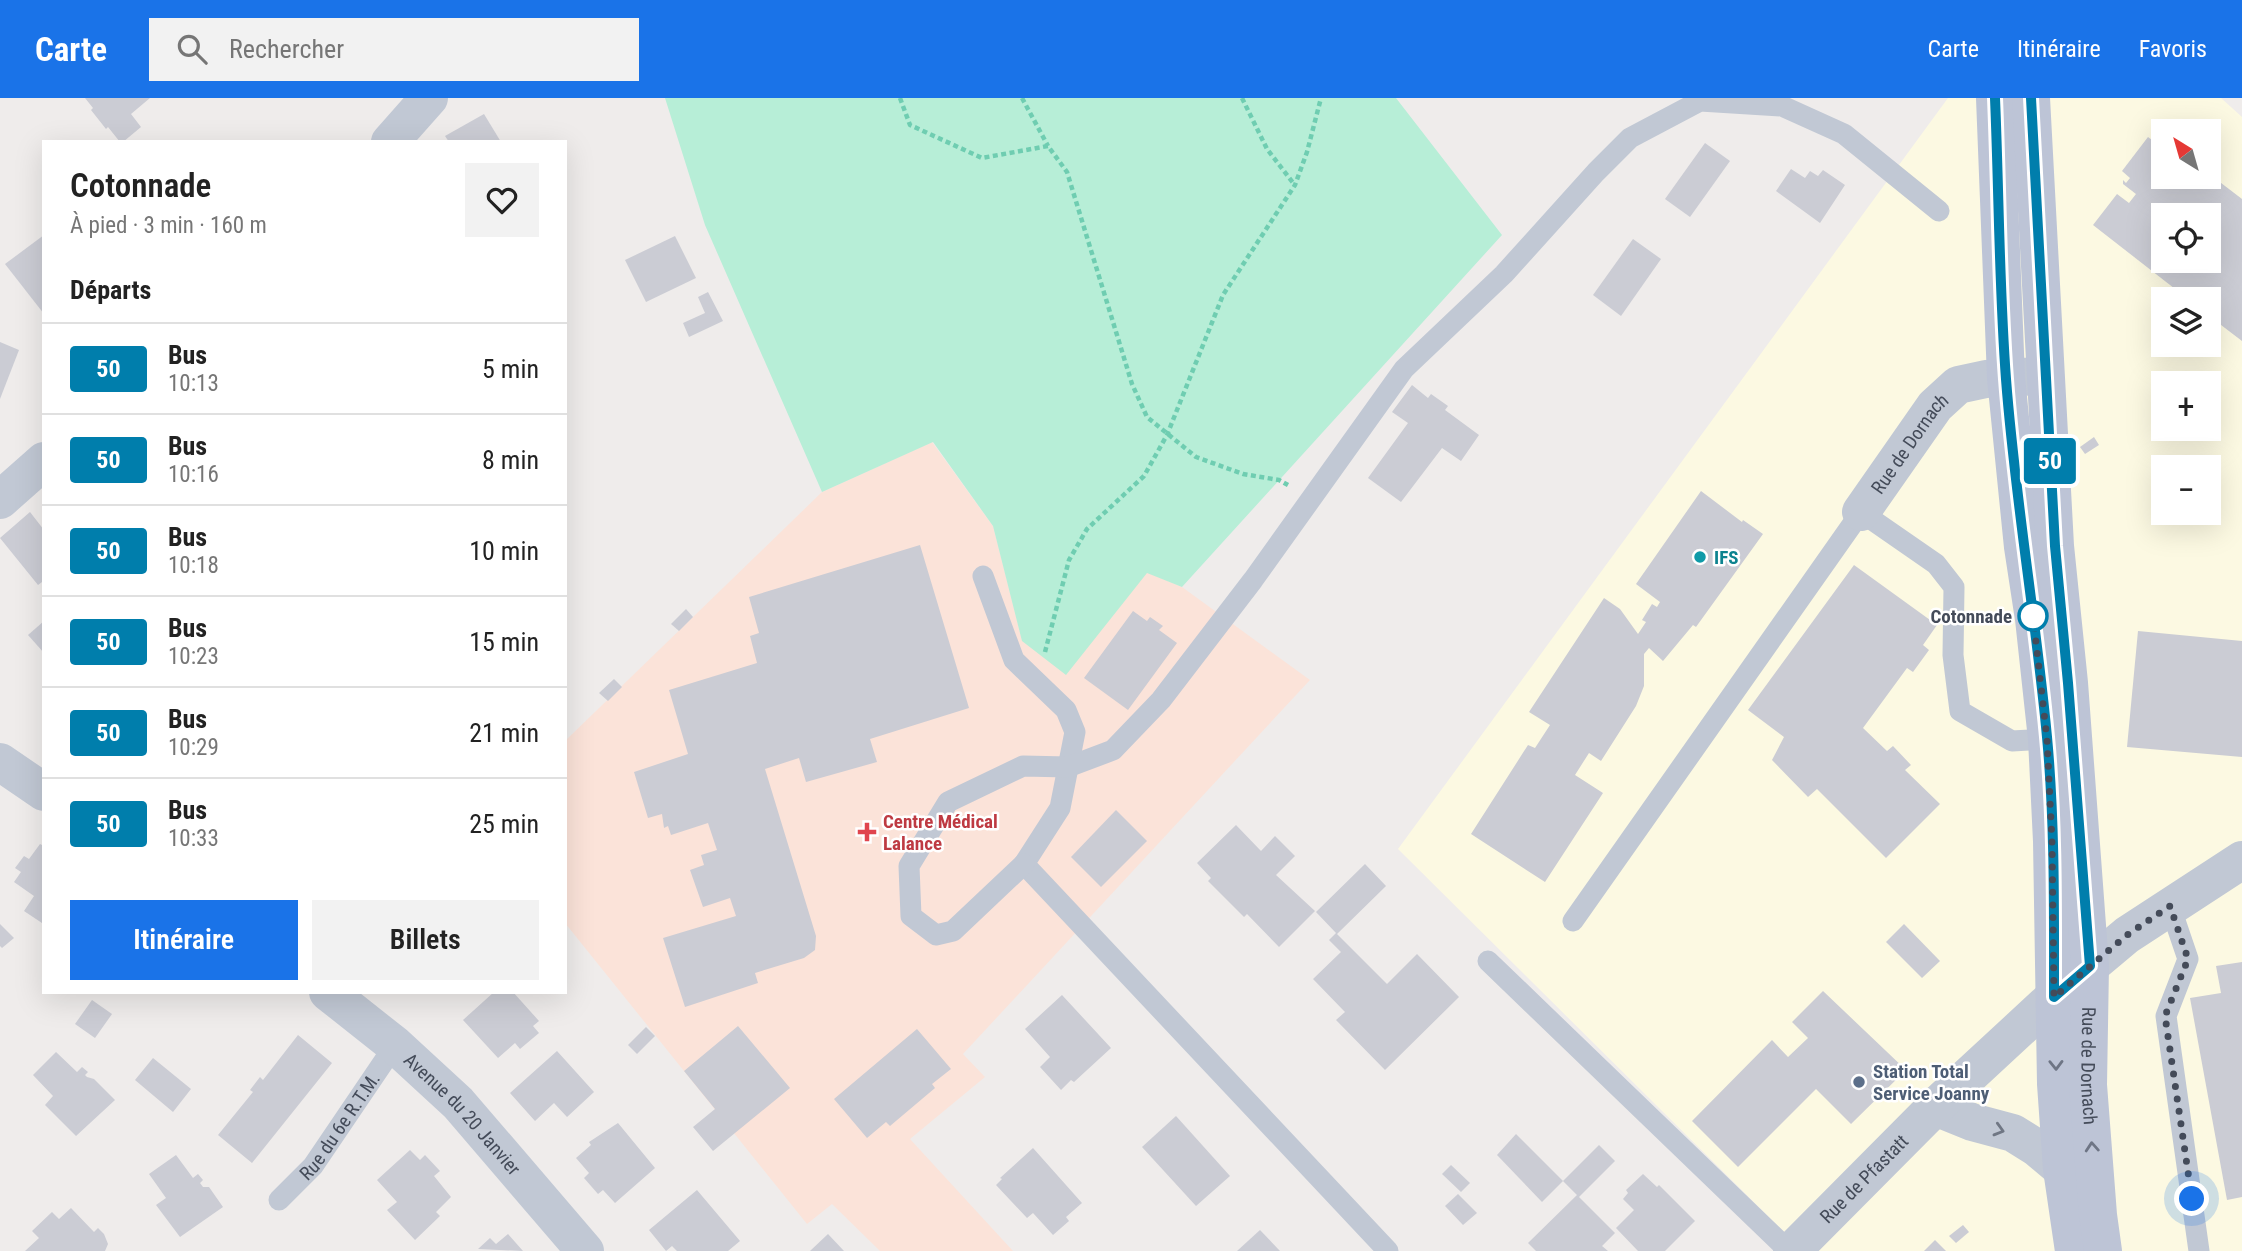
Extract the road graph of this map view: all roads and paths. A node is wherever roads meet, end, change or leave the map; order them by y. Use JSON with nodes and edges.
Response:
{"nodes":[{"id":1,"x":429,"y":98,"type":"edge"},
{"id":2,"x":900,"y":98,"type":"edge"},
{"id":3,"x":1022,"y":98,"type":"edge"},
{"id":4,"x":1242,"y":98,"type":"edge"},
{"id":5,"x":1321,"y":98,"type":"edge"},
{"id":6,"x":1995,"y":98,"type":"edge"},
{"id":7,"x":2031,"y":98,"type":"edge"},
{"id":8,"x":392,"y":140,"type":"edge"},
{"id":9,"x":1048,"y":146,"type":"junction"},
{"id":10,"x":1295,"y":185,"type":"junction"},
{"id":11,"x":1939,"y":211,"type":"dead end"},
{"id":12,"x":2048,"y":376,"type":"junction"},
{"id":13,"x":2006,"y":378,"type":"junction"},
{"id":14,"x":1167,"y":435,"type":"junction"},
{"id":15,"x":42,"y":463,"type":"edge"},
{"id":16,"x":1310,"y":499,"type":"junction"},
{"id":17,"x":0,"y":500,"type":"edge"},
{"id":18,"x":1861,"y":512,"type":"junction"},
{"id":19,"x":983,"y":576,"type":"dead end"},
{"id":20,"x":1037,"y":680,"type":"junction"},
{"id":21,"x":2047,"y":739,"type":"junction"},
{"id":22,"x":0,"y":762,"type":"edge"},
{"id":23,"x":1068,"y":766,"type":"junction"},
{"id":24,"x":42,"y":791,"type":"edge"},
{"id":25,"x":2242,"y":860,"type":"edge"},
{"id":26,"x":1024,"y":864,"type":"junction"},
{"id":27,"x":2170,"y":906,"type":"junction"},
{"id":28,"x":1573,"y":921,"type":"dead end"},
{"id":29,"x":1488,"y":961,"type":"dead end"},
{"id":30,"x":2090,"y":966,"type":"junction"},
{"id":31,"x":331,"y":994,"type":"edge"},
{"id":32,"x":2054,"y":997,"type":"junction"},
{"id":33,"x":395,"y":1045,"type":"junction"},
{"id":34,"x":1935,"y":1107,"type":"junction"},
{"id":35,"x":2062,"y":1170,"type":"junction"},
{"id":36,"x":279,"y":1200,"type":"dead end"},
{"id":37,"x":585,"y":1251,"type":"edge"},
{"id":38,"x":1388,"y":1251,"type":"edge"},
{"id":39,"x":1790,"y":1251,"type":"edge"},
{"id":40,"x":2074,"y":1251,"type":"edge"},
{"id":41,"x":2103,"y":1251,"type":"edge"},
{"id":42,"x":2199,"y":1251,"type":"edge"}],
"edges":[{"from":1,"to":8,"type":"street"},
{"from":2,"to":9,"type":"path"},
{"from":3,"to":9,"type":"path"},
{"from":4,"to":10,"type":"path"},
{"from":5,"to":10,"type":"path"},
{"from":6,"to":13,"type":"main road","name":"Rue de Dornach"},
{"from":7,"to":12,"type":"main road","name":"Rue de Dornach"},
{"from":9,"to":14,"type":"path"},
{"from":10,"to":14,"type":"path"},
{"from":11,"to":16,"type":"lane"},
{"from":12,"to":13,"type":"street","name":"Rue de Dornach"},
{"from":12,"to":30,"type":"main road","name":"Rue de Dornach"},
{"from":13,"to":18,"type":"street","name":"Rue de Dornach"},
{"from":13,"to":21,"type":"main road","name":"Rue de Dornach"},
{"from":14,"to":16,"type":"path"},
{"from":14,"to":20,"type":"path"},
{"from":15,"to":17,"type":"street"},
{"from":16,"to":23,"type":"lane"},
{"from":18,"to":21,"type":"lane"},
{"from":18,"to":28,"type":"lane"},
{"from":19,"to":20,"type":"lane"},
{"from":20,"to":23,"type":"lane"},
{"from":21,"to":32,"type":"main road","name":"Rue de Dornach"},
{"from":22,"to":24,"type":"street"},
{"from":23,"to":26,"type":"lane"},
{"from":23,"to":26,"type":"lane"},
{"from":25,"to":27,"type":"street"},
{"from":26,"to":38,"type":"lane"},
{"from":27,"to":30,"type":"street"},
{"from":27,"to":42,"type":"lane"},
{"from":29,"to":39,"type":"lane"},
{"from":30,"to":32,"type":"main road"},
{"from":41,"to":30,"type":"main road","name":"Rue de Dornach","one_way":true},
{"from":31,"to":33,"type":"street","name":"Avenue du 20 Janvier"},
{"from":32,"to":34,"type":"street","name":"Rue de Pfastatt"},
{"from":32,"to":35,"type":"main road","name":"Rue de Dornach","one_way":true},
{"from":33,"to":36,"type":"lane","name":"Rue du 6e R.T.M."},
{"from":33,"to":37,"type":"street","name":"Avenue du 20 Janvier"},
{"from":34,"to":35,"type":"street","one_way":true},
{"from":34,"to":39,"type":"street","name":"Rue de Pfastatt"},
{"from":35,"to":40,"type":"main road","name":"Rue de Dornach"}]}
